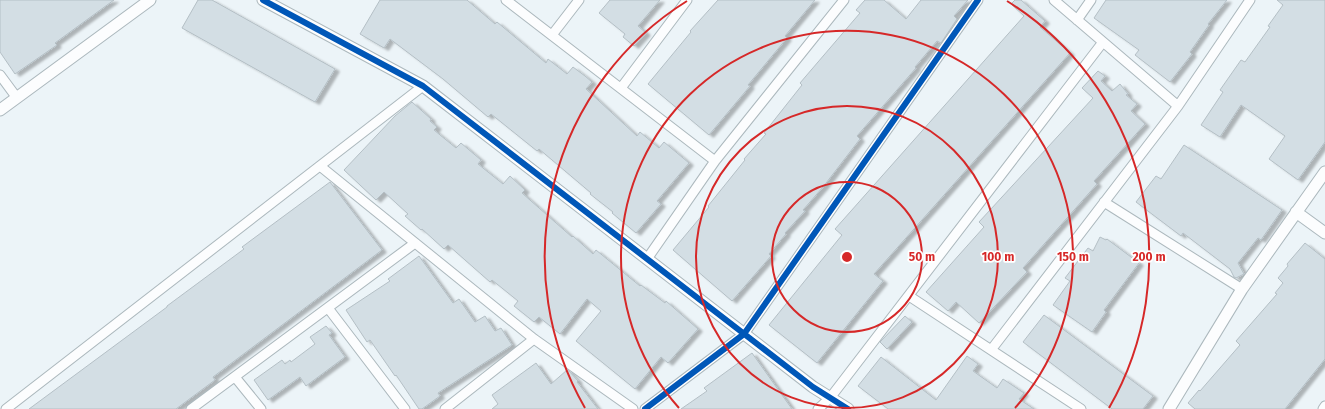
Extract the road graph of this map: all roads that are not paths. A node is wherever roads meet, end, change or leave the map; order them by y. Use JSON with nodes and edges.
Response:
{"nodes":[{"id":1,"x":150,"y":0,"type":"edge"},
{"id":2,"x":263,"y":0,"type":"edge"},
{"id":3,"x":506,"y":0,"type":"edge"},
{"id":4,"x":579,"y":0,"type":"edge"},
{"id":5,"x":687,"y":0,"type":"edge"},
{"id":6,"x":844,"y":0,"type":"edge"},
{"id":7,"x":978,"y":0,"type":"edge"},
{"id":8,"x":1054,"y":0,"type":"edge"},
{"id":9,"x":1092,"y":0,"type":"edge"},
{"id":10,"x":1250,"y":0,"type":"edge"},
{"id":11,"x":1077,"y":20,"type":"junction"},
{"id":12,"x":552,"y":35,"type":"junction"},
{"id":13,"x":1103,"y":42,"type":"junction"},
{"id":14,"x":0,"y":75,"type":"edge"},
{"id":15,"x":424,"y":86,"type":"junction"},
{"id":16,"x":621,"y":88,"type":"junction"},
{"id":17,"x":17,"y":98,"type":"junction"},
{"id":18,"x":1178,"y":106,"type":"junction"},
{"id":19,"x":0,"y":110,"type":"edge"},
{"id":20,"x":715,"y":161,"type":"junction"},
{"id":21,"x":320,"y":166,"type":"junction"},
{"id":22,"x":1325,"y":172,"type":"edge"},
{"id":23,"x":1104,"y":202,"type":"junction"},
{"id":24,"x":1296,"y":212,"type":"junction"},
{"id":25,"x":1325,"y":233,"type":"edge"},
{"id":26,"x":415,"y":243,"type":"junction"},
{"id":27,"x":647,"y":259,"type":"junction"},
{"id":28,"x":1242,"y":289,"type":"junction"},
{"id":29,"x":909,"y":296,"type":"junction"},
{"id":30,"x":328,"y":308,"type":"junction"},
{"id":31,"x":744,"y":334,"type":"junction"},
{"id":32,"x":534,"y":339,"type":"junction"},
{"id":33,"x":991,"y":350,"type":"junction"},
{"id":34,"x":235,"y":377,"type":"junction"},
{"id":35,"x":830,"y":398,"type":"junction"},
{"id":36,"x":1325,"y":406,"type":"edge"},
{"id":37,"x":6,"y":409,"type":"edge"},
{"id":38,"x":191,"y":409,"type":"edge"},
{"id":39,"x":261,"y":409,"type":"edge"},
{"id":40,"x":405,"y":409,"type":"edge"},
{"id":41,"x":445,"y":409,"type":"edge"},
{"id":42,"x":633,"y":409,"type":"edge"},
{"id":43,"x":645,"y":409,"type":"edge"},
{"id":44,"x":818,"y":409,"type":"edge"},
{"id":45,"x":848,"y":409,"type":"edge"},
{"id":46,"x":1081,"y":409,"type":"edge"},
{"id":47,"x":1169,"y":409,"type":"edge"},
{"id":48,"x":1323,"y":409,"type":"edge"}],
"edges":[{"from":1,"to":17,"type":"street"},
{"from":2,"to":15,"type":"street"},
{"from":3,"to":12,"type":"street"},
{"from":4,"to":12,"type":"street"},
{"from":5,"to":16,"type":"street"},
{"from":6,"to":20,"type":"street"},
{"from":7,"to":31,"type":"street"},
{"from":8,"to":11,"type":"street"},
{"from":9,"to":11,"type":"street"},
{"from":10,"to":18,"type":"street"},
{"from":11,"to":13,"type":"street"},
{"from":12,"to":16,"type":"street"},
{"from":13,"to":18,"type":"street"},
{"from":13,"to":29,"type":"street"},
{"from":14,"to":17,"type":"street"},
{"from":15,"to":21,"type":"street"},
{"from":15,"to":27,"type":"street"},
{"from":16,"to":20,"type":"street"},
{"from":17,"to":19,"type":"street"},
{"from":18,"to":23,"type":"street"},
{"from":20,"to":27,"type":"street"},
{"from":21,"to":26,"type":"street"},
{"from":21,"to":37,"type":"street"},
{"from":22,"to":24,"type":"street"},
{"from":23,"to":28,"type":"street"},
{"from":23,"to":33,"type":"street"},
{"from":24,"to":25,"type":"street"},
{"from":24,"to":28,"type":"street"},
{"from":26,"to":30,"type":"street"},
{"from":26,"to":32,"type":"street"},
{"from":27,"to":31,"type":"street"},
{"from":28,"to":47,"type":"street"},
{"from":29,"to":33,"type":"street"},
{"from":29,"to":35,"type":"street"},
{"from":30,"to":34,"type":"street"},
{"from":30,"to":40,"type":"street"},
{"from":31,"to":35,"type":"street"},
{"from":31,"to":43,"type":"street"},
{"from":32,"to":41,"type":"street"},
{"from":32,"to":42,"type":"street"},
{"from":33,"to":46,"type":"street"},
{"from":34,"to":38,"type":"street"},
{"from":34,"to":39,"type":"street"},
{"from":35,"to":44,"type":"street"},
{"from":35,"to":45,"type":"street"},
{"from":36,"to":48,"type":"street"}]}
